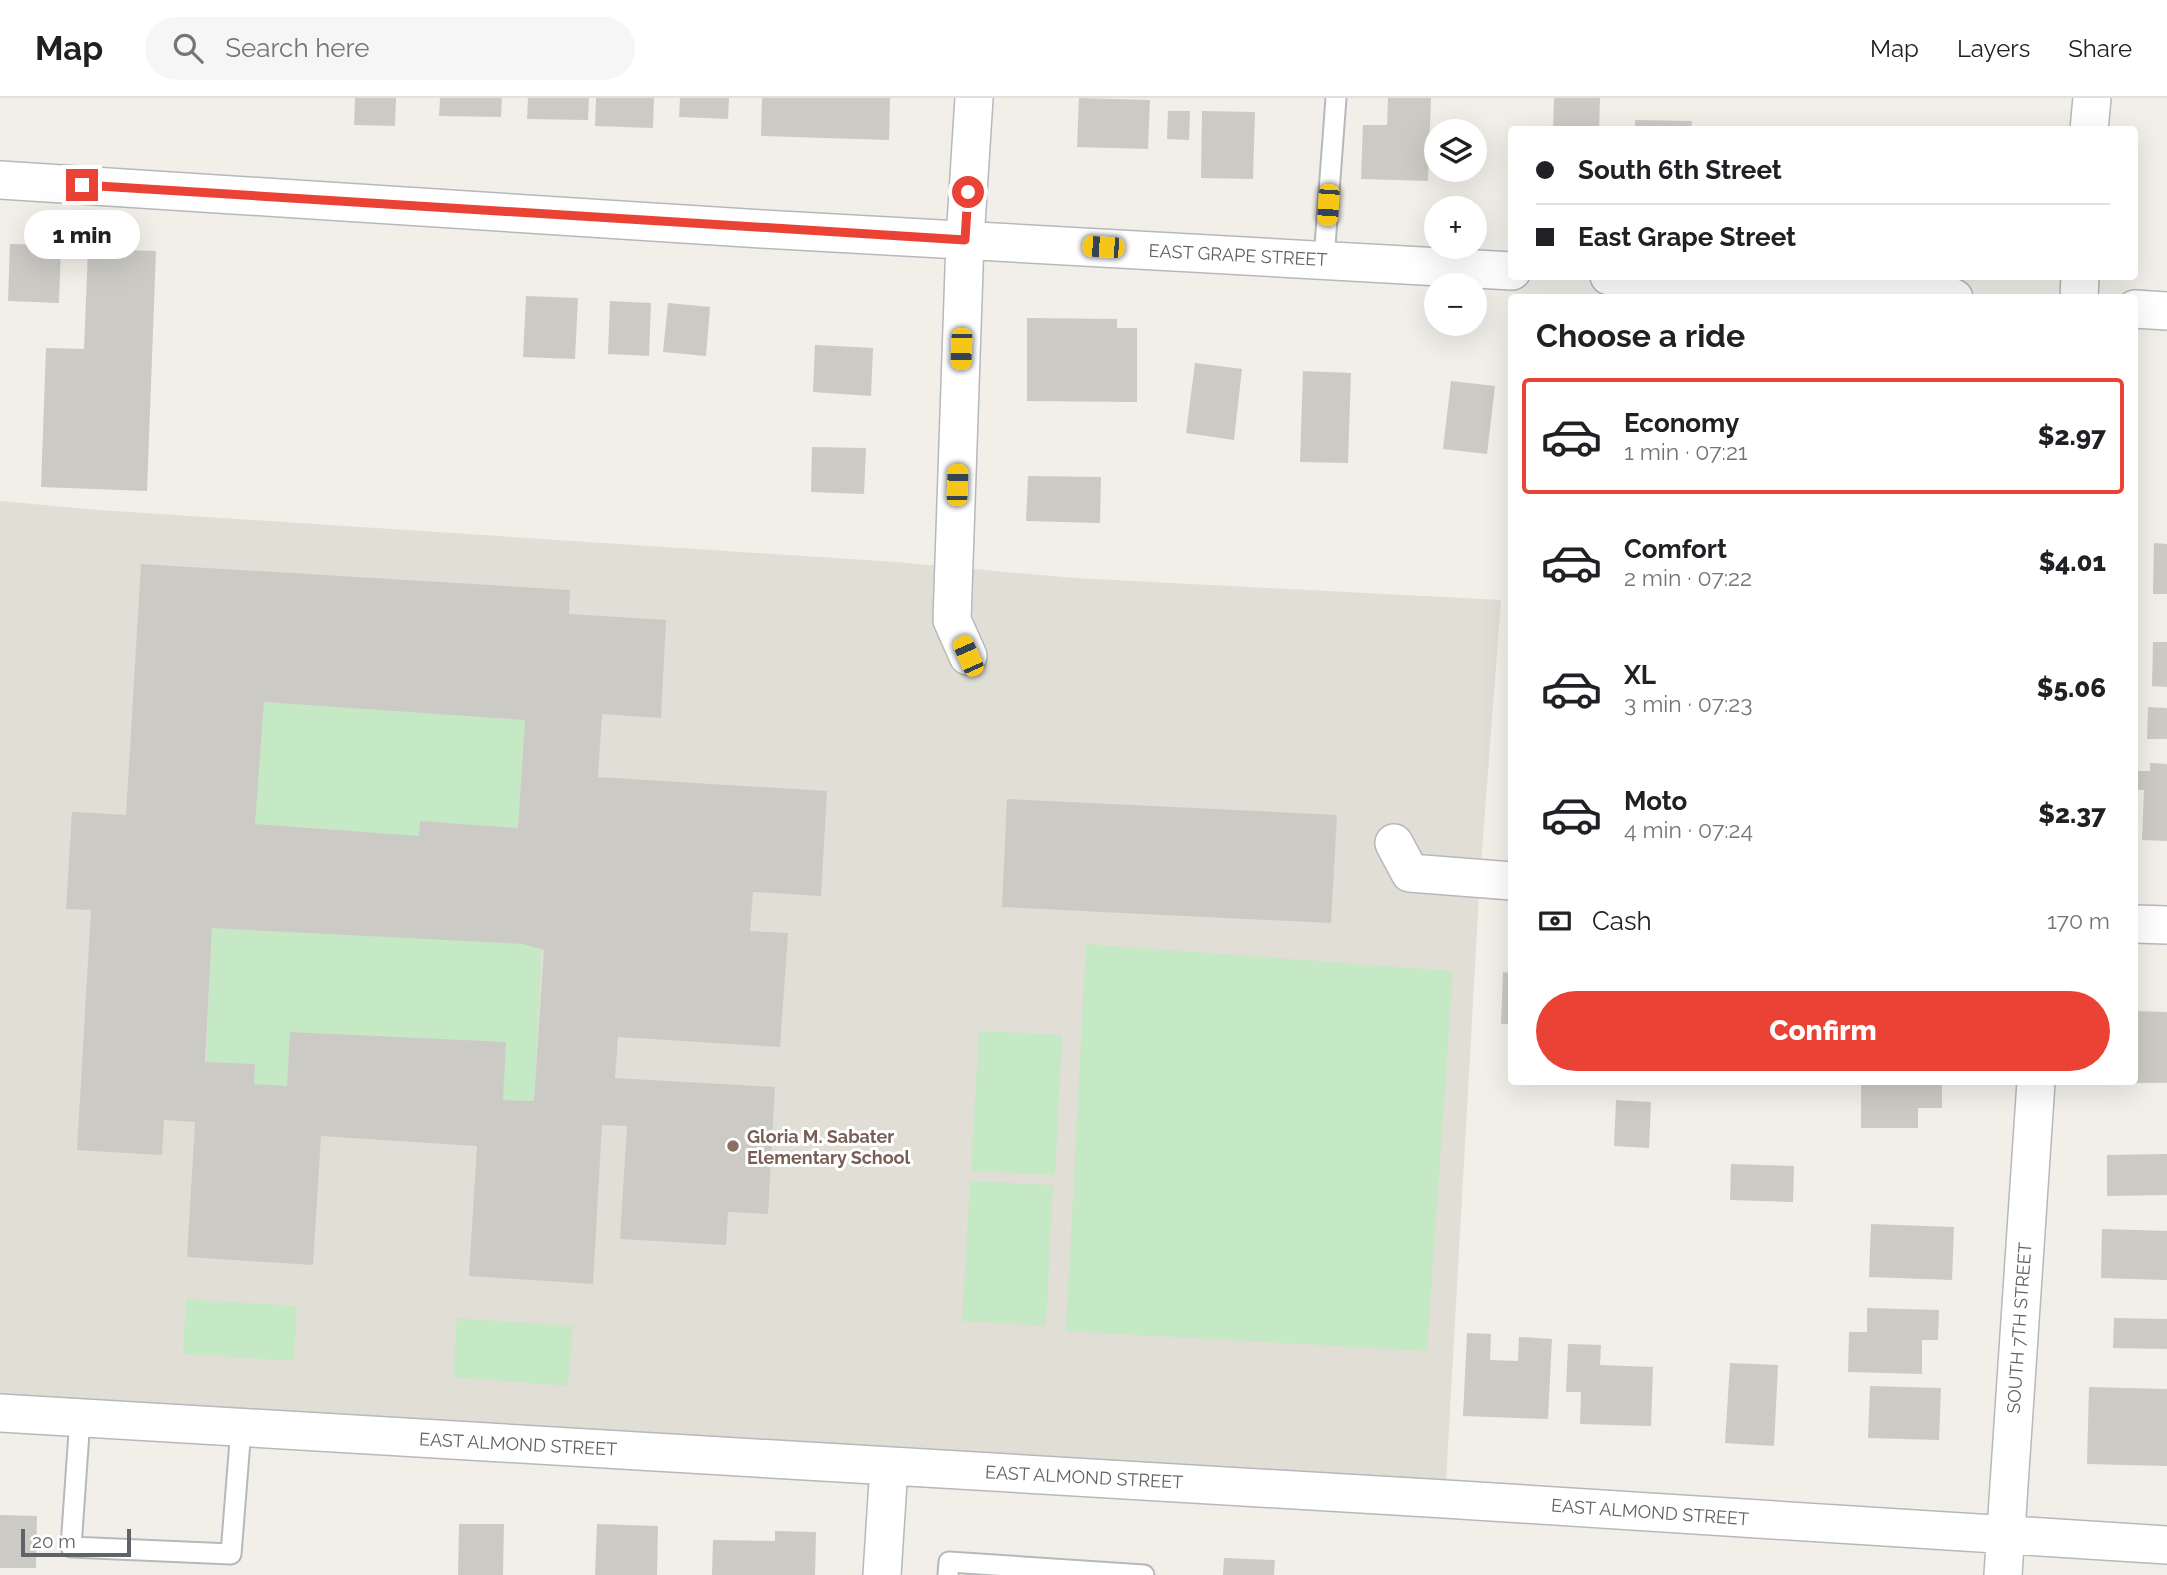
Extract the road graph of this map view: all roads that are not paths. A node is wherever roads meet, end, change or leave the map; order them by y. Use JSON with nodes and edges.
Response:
{"nodes":[{"id":1,"x":974,"y":98,"type":"edge"},
{"id":2,"x":1336,"y":98,"type":"edge"},
{"id":3,"x":2091,"y":98,"type":"edge"},
{"id":4,"x":2090,"y":126,"type":"edge"},
{"id":5,"x":0,"y":180,"type":"edge"},
{"id":6,"x":965,"y":240,"type":"junction"},
{"id":7,"x":1324,"y":259,"type":"junction"},
{"id":8,"x":1508,"y":271,"type":"edge"},
{"id":9,"x":1672,"y":280,"type":"edge"},
{"id":10,"x":1891,"y":294,"type":"edge"},
{"id":11,"x":2138,"y":309,"type":"edge"},
{"id":12,"x":2167,"y":310,"type":"edge"},
{"id":13,"x":968,"y":656,"type":"dead end"},
{"id":14,"x":1394,"y":843,"type":"dead end"},
{"id":15,"x":1508,"y":881,"type":"edge"},
{"id":16,"x":2138,"y":924,"type":"edge"},
{"id":17,"x":2167,"y":925,"type":"edge"},
{"id":18,"x":2036,"y":1085,"type":"edge"},
{"id":19,"x":0,"y":1413,"type":"edge"},
{"id":20,"x":80,"y":1418,"type":"junction"},
{"id":21,"x":242,"y":1428,"type":"junction"},
{"id":22,"x":889,"y":1466,"type":"junction"},
{"id":23,"x":2006,"y":1535,"type":"junction"},
{"id":24,"x":2167,"y":1545,"type":"edge"},
{"id":25,"x":882,"y":1575,"type":"edge"},
{"id":26,"x":948,"y":1575,"type":"edge"},
{"id":27,"x":1144,"y":1575,"type":"edge"},
{"id":28,"x":2003,"y":1575,"type":"edge"}],
"edges":[{"from":1,"to":6,"type":"street"},
{"from":2,"to":7,"type":"lane"},
{"from":3,"to":4,"type":"street"},
{"from":5,"to":6,"type":"street","name":"EAST GRAPE STREET"},
{"from":6,"to":7,"type":"street","name":"EAST GRAPE STREET"},
{"from":6,"to":13,"type":"street"},
{"from":7,"to":8,"type":"street","name":"EAST GRAPE STREET"},
{"from":9,"to":10,"type":"street"},
{"from":11,"to":12,"type":"street"},
{"from":14,"to":15,"type":"street"},
{"from":16,"to":17,"type":"street"},
{"from":18,"to":23,"type":"street","name":"SOUTH 7TH STREET"},
{"from":19,"to":20,"type":"street","name":"EAST ALMOND STREET"},
{"from":20,"to":21,"type":"street","name":"EAST ALMOND STREET"},
{"from":20,"to":21,"type":"lane"},
{"from":21,"to":22,"type":"street","name":"EAST ALMOND STREET"},
{"from":22,"to":23,"type":"street","name":"EAST ALMOND STREET"},
{"from":22,"to":25,"type":"street"},
{"from":23,"to":24,"type":"street","name":"EAST ALMOND STREET"},
{"from":23,"to":28,"type":"street","name":"SOUTH 7TH STREET"},
{"from":26,"to":27,"type":"lane"}]}
